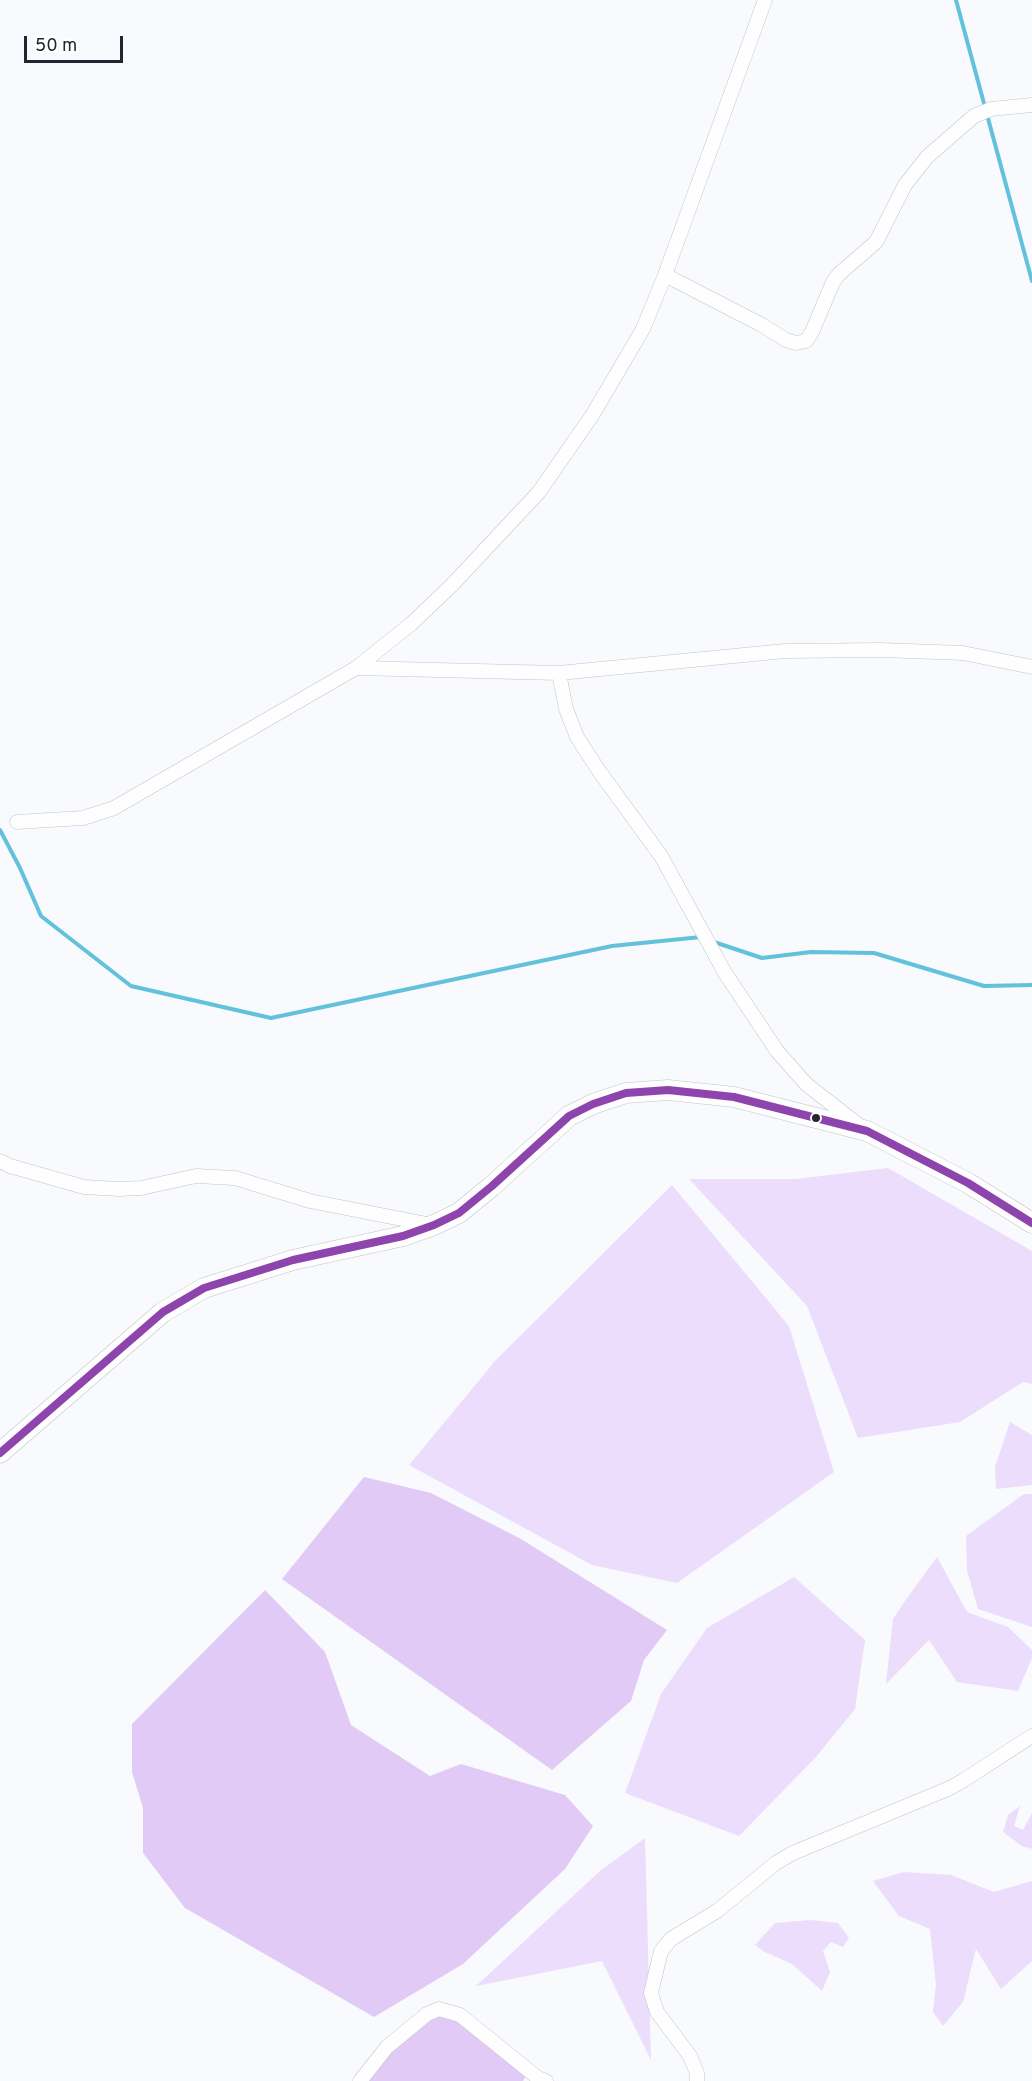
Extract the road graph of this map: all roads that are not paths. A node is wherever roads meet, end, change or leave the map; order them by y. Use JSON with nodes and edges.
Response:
{"nodes":[{"id":1,"x":765,"y":0,"type":"edge"},
{"id":2,"x":1032,"y":105,"type":"edge"},
{"id":3,"x":665,"y":275,"type":"junction"},
{"id":4,"x":1032,"y":667,"type":"edge"},
{"id":5,"x":356,"y":668,"type":"junction"},
{"id":6,"x":559,"y":673,"type":"junction"},
{"id":7,"x":17,"y":822,"type":"dead end"},
{"id":8,"x":867,"y":1131,"type":"junction"},
{"id":9,"x":0,"y":1161,"type":"edge"},
{"id":10,"x":1032,"y":1223,"type":"edge"},
{"id":11,"x":434,"y":1225,"type":"junction"},
{"id":12,"x":0,"y":1453,"type":"edge"},
{"id":13,"x":1032,"y":1736,"type":"edge"},
{"id":14,"x":360,"y":2081,"type":"edge"},
{"id":15,"x":546,"y":2081,"type":"edge"},
{"id":16,"x":697,"y":2081,"type":"edge"}],
"edges":[{"from":1,"to":3,"type":"street"},
{"from":2,"to":3,"type":"street"},
{"from":3,"to":5,"type":"street"},
{"from":4,"to":6,"type":"street"},
{"from":5,"to":6,"type":"street"},
{"from":5,"to":7,"type":"street"},
{"from":6,"to":8,"type":"street"},
{"from":8,"to":10,"type":"main road"},
{"from":8,"to":11,"type":"main road"},
{"from":9,"to":11,"type":"street"},
{"from":11,"to":12,"type":"main road"},
{"from":13,"to":16,"type":"street"},
{"from":14,"to":15,"type":"street"}]}
